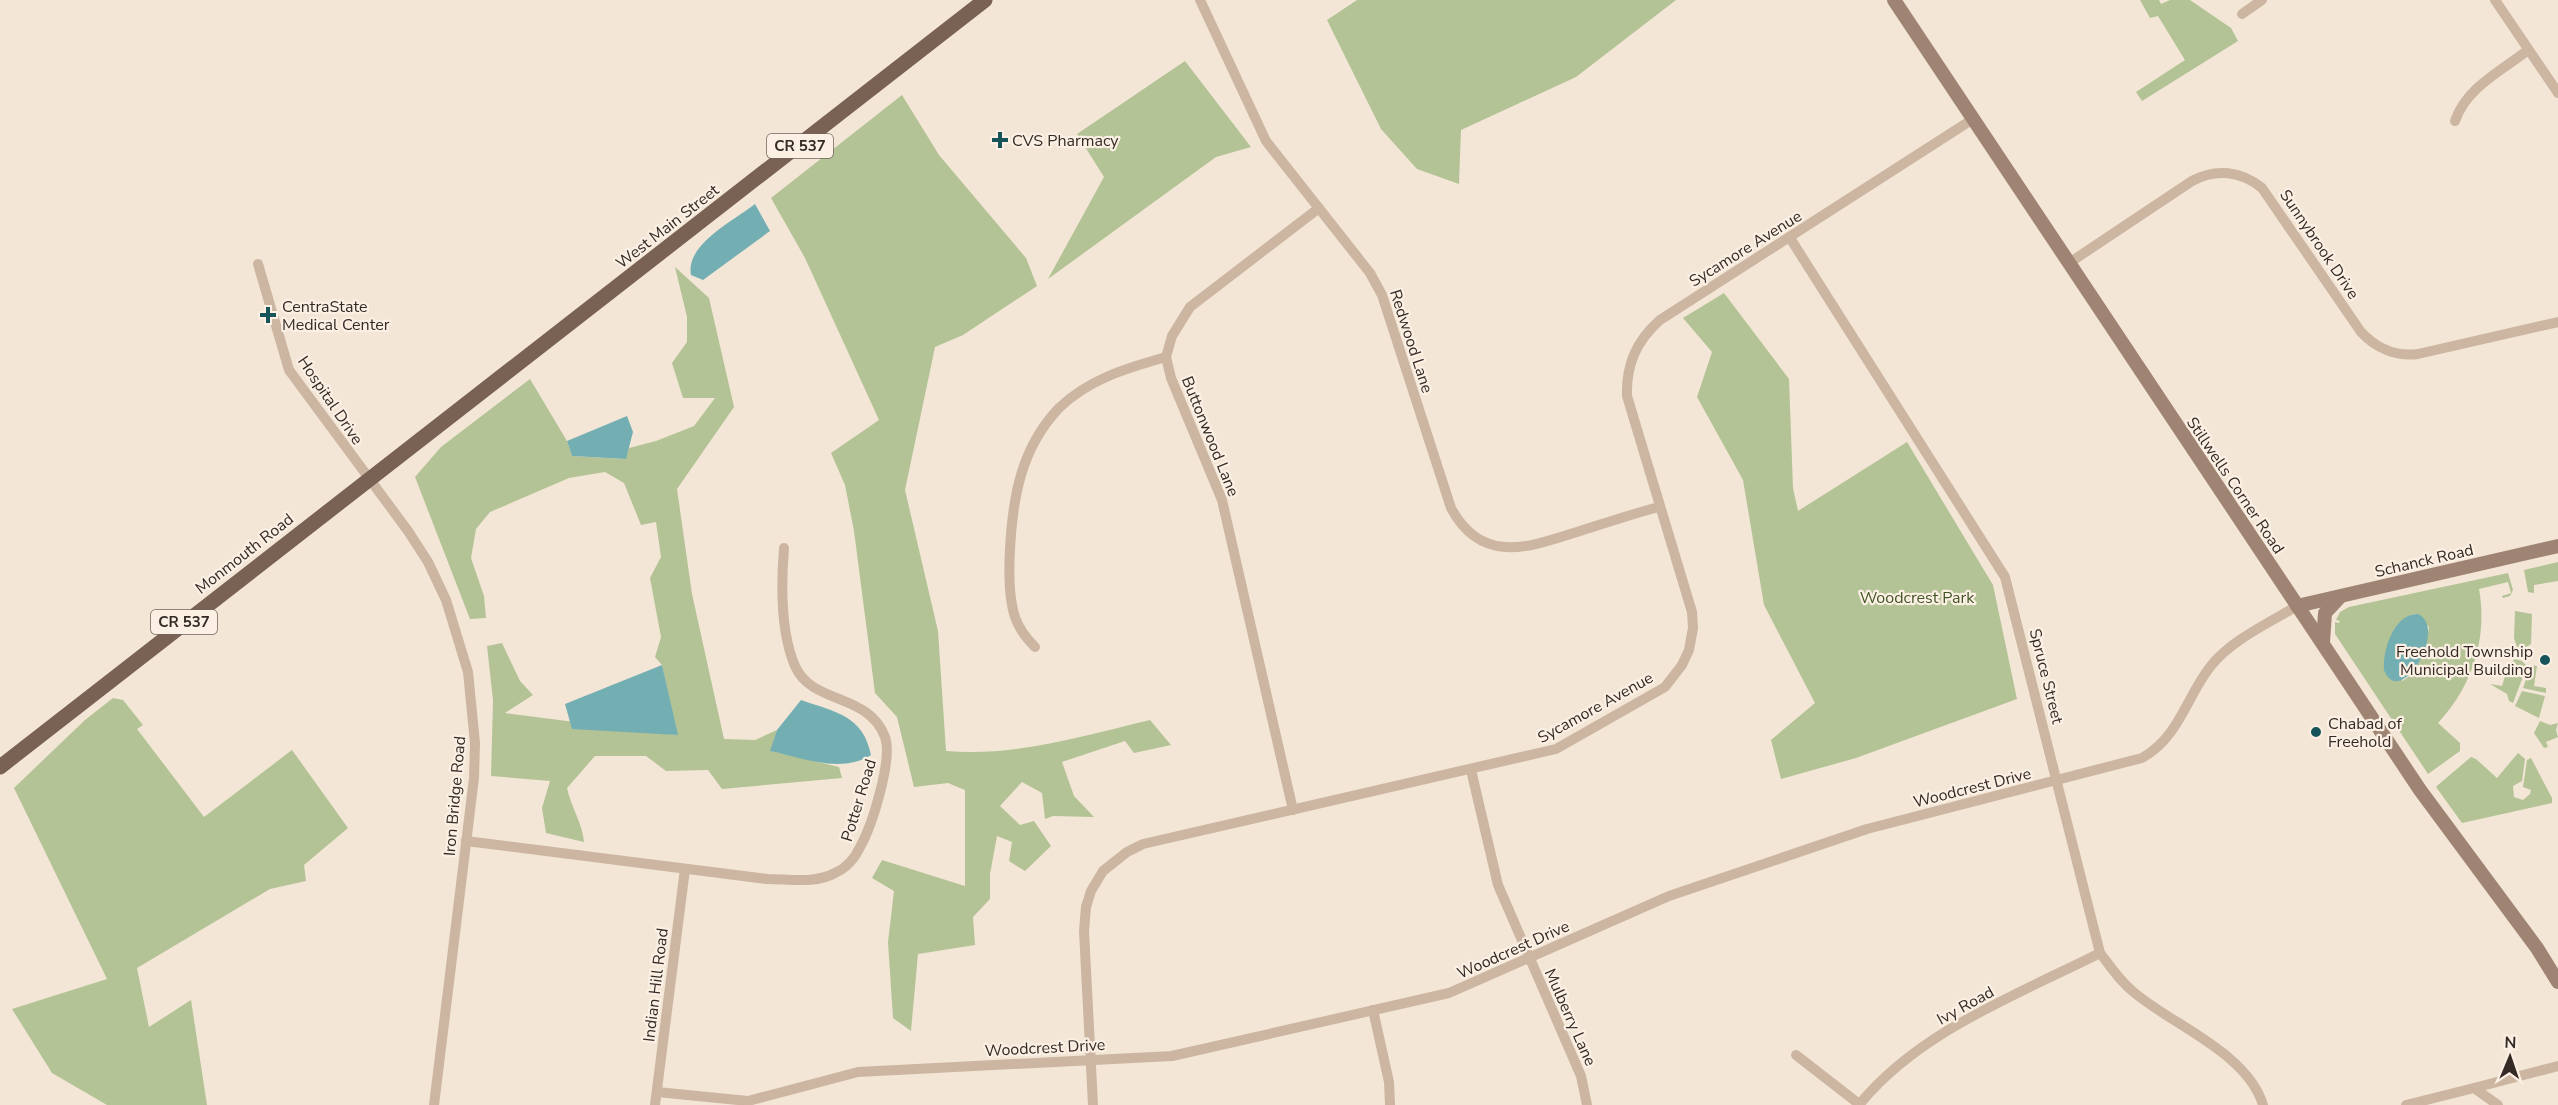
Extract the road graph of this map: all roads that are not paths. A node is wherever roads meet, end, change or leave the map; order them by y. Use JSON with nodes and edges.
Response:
{"nodes":[{"id":1,"x":985,"y":0,"type":"edge"},
{"id":2,"x":1200,"y":0,"type":"edge"},
{"id":3,"x":1894,"y":0,"type":"edge"},
{"id":4,"x":2262,"y":0,"type":"edge"},
{"id":5,"x":2495,"y":0,"type":"edge"},
{"id":6,"x":2242,"y":14,"type":"dead end"},
{"id":7,"x":2528,"y":50,"type":"junction"},
{"id":8,"x":2558,"y":93,"type":"edge"},
{"id":9,"x":1973,"y":119,"type":"junction"},
{"id":10,"x":2455,"y":121,"type":"dead end"},
{"id":11,"x":1319,"y":208,"type":"junction"},
{"id":12,"x":1790,"y":238,"type":"junction"},
{"id":13,"x":2069,"y":263,"type":"junction"},
{"id":14,"x":258,"y":264,"type":"dead end"},
{"id":15,"x":2558,"y":322,"type":"edge"},
{"id":16,"x":1166,"y":357,"type":"junction"},
{"id":17,"x":369,"y":479,"type":"junction"},
{"id":18,"x":1659,"y":507,"type":"junction"},
{"id":19,"x":2558,"y":546,"type":"edge"},
{"id":20,"x":784,"y":548,"type":"dead end"},
{"id":21,"x":2343,"y":595,"type":"junction"},
{"id":22,"x":2297,"y":606,"type":"junction"},
{"id":23,"x":2323,"y":642,"type":"junction"},
{"id":24,"x":1035,"y":646,"type":"dead end"},
{"id":25,"x":0,"y":767,"type":"edge"},
{"id":26,"x":1471,"y":770,"type":"junction"},
{"id":27,"x":2057,"y":781,"type":"junction"},
{"id":28,"x":1293,"y":810,"type":"junction"},
{"id":29,"x":466,"y":841,"type":"junction"},
{"id":30,"x":685,"y":869,"type":"junction"},
{"id":31,"x":2100,"y":952,"type":"junction"},
{"id":32,"x":1529,"y":958,"type":"junction"},
{"id":33,"x":2558,"y":982,"type":"edge"},
{"id":34,"x":1373,"y":1010,"type":"junction"},
{"id":35,"x":1796,"y":1055,"type":"dead end"},
{"id":36,"x":1091,"y":1060,"type":"junction"},
{"id":37,"x":2558,"y":1066,"type":"edge"},
{"id":38,"x":2474,"y":1088,"type":"junction"},
{"id":39,"x":657,"y":1092,"type":"junction"},
{"id":40,"x":434,"y":1105,"type":"edge"},
{"id":41,"x":655,"y":1105,"type":"edge"},
{"id":42,"x":1093,"y":1105,"type":"edge"},
{"id":43,"x":1390,"y":1105,"type":"edge"},
{"id":44,"x":1587,"y":1105,"type":"edge"},
{"id":45,"x":1859,"y":1105,"type":"edge"},
{"id":46,"x":2263,"y":1105,"type":"edge"},
{"id":47,"x":2406,"y":1105,"type":"edge"},
{"id":48,"x":2498,"y":1105,"type":"edge"}],
"edges":[{"from":1,"to":17,"type":"main road","name":"West Main Street","number":"CR 537"},
{"from":2,"to":11,"type":"street","name":"Redwood Lane"},
{"from":3,"to":9,"type":"street","name":"Stillwells Corner Road"},
{"from":4,"to":6,"type":"street"},
{"from":5,"to":7,"type":"street"},
{"from":7,"to":8,"type":"street"},
{"from":7,"to":10,"type":"street"},
{"from":9,"to":12,"type":"street","name":"Sycamore Avenue"},
{"from":9,"to":13,"type":"street","name":"Stillwells Corner Road"},
{"from":11,"to":16,"type":"street"},
{"from":11,"to":18,"type":"street","name":"Redwood Lane"},
{"from":12,"to":18,"type":"street","name":"Sycamore Avenue"},
{"from":12,"to":27,"type":"street","name":"Spruce Street"},
{"from":13,"to":15,"type":"street","name":"Sunnybrook Drive"},
{"from":13,"to":22,"type":"street","name":"Stillwells Corner Road"},
{"from":14,"to":17,"type":"street","name":"Hospital Drive"},
{"from":16,"to":24,"type":"street"},
{"from":16,"to":28,"type":"street","name":"Buttonwood Lane"},
{"from":17,"to":25,"type":"main road","name":"Monmouth Road","number":"CR 537"},
{"from":17,"to":29,"type":"street","name":"Iron Bridge Road"},
{"from":18,"to":26,"type":"street","name":"Sycamore Avenue"},
{"from":19,"to":21,"type":"street","name":"Schanck Road"},
{"from":20,"to":30,"type":"street","name":"Potter Road"},
{"from":21,"to":22,"type":"street","name":"Schanck Road"},
{"from":21,"to":23,"type":"street"},
{"from":22,"to":23,"type":"street","name":"Stillwells Corner Road"},
{"from":22,"to":27,"type":"street","name":"Woodcrest Drive"},
{"from":23,"to":33,"type":"street","name":"Stillwells Corner Road"},
{"from":26,"to":28,"type":"street","name":"Sycamore Avenue"},
{"from":26,"to":32,"type":"street","name":"Mulberry Lane"},
{"from":27,"to":31,"type":"street","name":"Spruce Street"},
{"from":27,"to":32,"type":"street","name":"Woodcrest Drive"},
{"from":28,"to":36,"type":"street","name":"Sycamore Avenue"},
{"from":29,"to":30,"type":"street","name":"Potter Road"},
{"from":29,"to":40,"type":"street","name":"Iron Bridge Road"},
{"from":30,"to":39,"type":"street","name":"Indian Hill Road"},
{"from":31,"to":45,"type":"street","name":"Ivy Road"},
{"from":31,"to":46,"type":"street","name":"Spruce Street"},
{"from":32,"to":34,"type":"street","name":"Woodcrest Drive"},
{"from":32,"to":44,"type":"street","name":"Mulberry Lane"},
{"from":34,"to":36,"type":"street","name":"Woodcrest Drive"},
{"from":34,"to":43,"type":"street"},
{"from":35,"to":45,"type":"street"},
{"from":36,"to":39,"type":"street","name":"Woodcrest Drive"},
{"from":36,"to":42,"type":"street","name":"Sycamore Avenue"},
{"from":37,"to":38,"type":"street"},
{"from":38,"to":47,"type":"street"},
{"from":38,"to":48,"type":"street"},
{"from":39,"to":41,"type":"street","name":"Indian Hill Road"}]}
